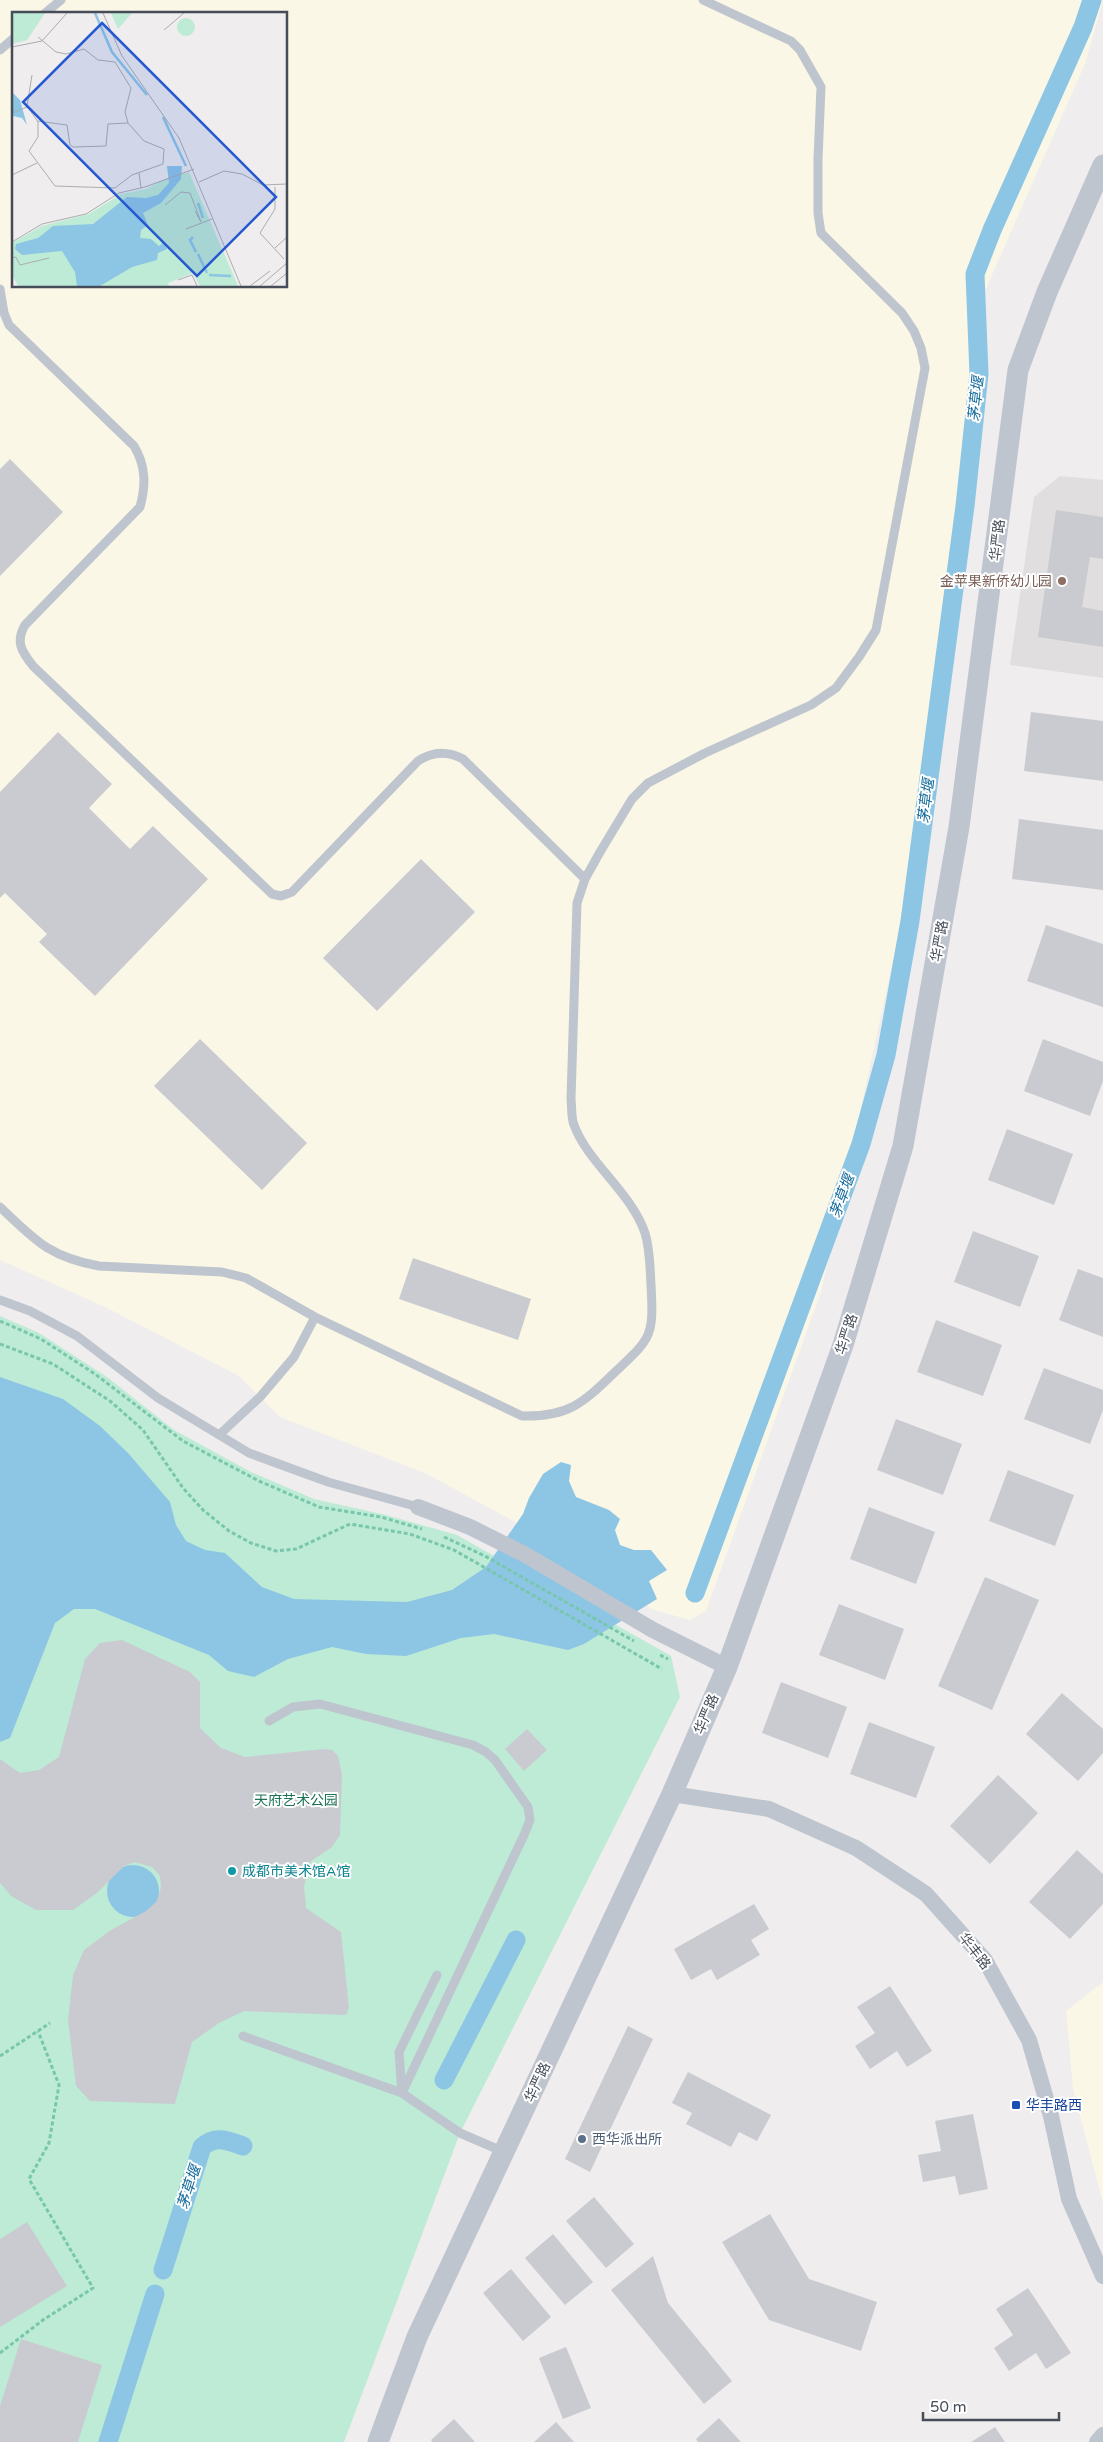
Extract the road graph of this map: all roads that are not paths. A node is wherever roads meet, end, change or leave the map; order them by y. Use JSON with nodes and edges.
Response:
{"nodes":[{"id":1,"x":61,"y":0,"type":"edge"},
{"id":2,"x":703,"y":0,"type":"edge"},
{"id":3,"x":46,"y":12,"type":"edge"},
{"id":4,"x":12,"y":40,"type":"edge"},
{"id":5,"x":0,"y":50,"type":"edge"},
{"id":6,"x":1103,"y":165,"type":"edge"},
{"id":7,"x":0,"y":289,"type":"edge"},
{"id":8,"x":585,"y":879,"type":"junction"},
{"id":9,"x":0,"y":1207,"type":"edge"},
{"id":10,"x":0,"y":1300,"type":"edge"},
{"id":11,"x":315,"y":1317,"type":"junction"},
{"id":12,"x":219,"y":1435,"type":"junction"},
{"id":13,"x":418,"y":1507,"type":"joint"},
{"id":14,"x":727,"y":1667,"type":"junction"},
{"id":15,"x":269,"y":1721,"type":"dead end"},
{"id":16,"x":672,"y":1794,"type":"junction"},
{"id":17,"x":437,"y":1975,"type":"dead end"},
{"id":18,"x":243,"y":2036,"type":"dead end"},
{"id":19,"x":402,"y":2093,"type":"junction"},
{"id":20,"x":504,"y":2152,"type":"junction"},
{"id":21,"x":1103,"y":2276,"type":"edge"},
{"id":22,"x":1103,"y":2435,"type":"edge"},
{"id":23,"x":378,"y":2442,"type":"edge"},
{"id":24,"x":1096,"y":2442,"type":"edge"}],
"edges":[{"from":1,"to":3,"type":"lane"},
{"from":2,"to":8,"type":"lane"},
{"from":4,"to":5,"type":"lane"},
{"from":6,"to":14,"type":"street","name":"华严路"},
{"from":7,"to":8,"type":"lane"},
{"from":8,"to":11,"type":"lane"},
{"from":9,"to":11,"type":"lane"},
{"from":10,"to":12,"type":"lane"},
{"from":11,"to":12,"type":"lane"},
{"from":12,"to":13,"type":"lane"},
{"from":13,"to":14,"type":"street"},
{"from":14,"to":16,"type":"street","name":"华严路"},
{"from":15,"to":19,"type":"lane"},
{"from":16,"to":20,"type":"street","name":"华严路"},
{"from":16,"to":21,"type":"street","name":"华丰路"},
{"from":17,"to":19,"type":"lane"},
{"from":18,"to":19,"type":"lane"},
{"from":19,"to":20,"type":"lane"},
{"from":20,"to":23,"type":"street","name":"华严路"},
{"from":22,"to":24,"type":"street"}]}
